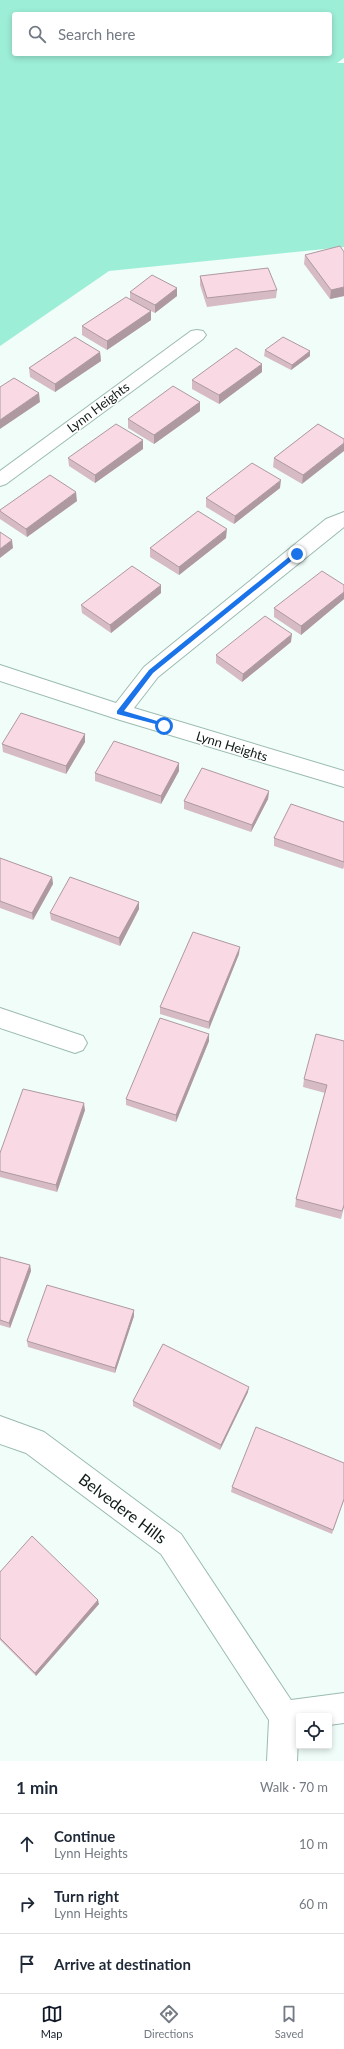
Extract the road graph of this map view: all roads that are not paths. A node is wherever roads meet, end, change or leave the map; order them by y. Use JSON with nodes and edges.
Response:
{"nodes":[{"id":1,"x":197,"y":335,"type":"dead end"},
{"id":2,"x":0,"y":480,"type":"edge"},
{"id":3,"x":344,"y":519,"type":"edge"},
{"id":4,"x":0,"y":673,"type":"edge"},
{"id":5,"x":120,"y":712,"type":"junction"},
{"id":6,"x":344,"y":779,"type":"edge"},
{"id":7,"x":0,"y":1018,"type":"edge"},
{"id":8,"x":75,"y":1043,"type":"dead end"},
{"id":9,"x":0,"y":1430,"type":"edge"},
{"id":10,"x":344,"y":1708,"type":"edge"},
{"id":11,"x":284,"y":1716,"type":"junction"},
{"id":12,"x":282,"y":1761,"type":"edge"}],
"edges":[{"from":1,"to":2,"type":"street","name":"Lynn Heights"},
{"from":3,"to":5,"type":"street"},
{"from":4,"to":5,"type":"street","name":"Lynn Heights"},
{"from":5,"to":6,"type":"street","name":"Lynn Heights"},
{"from":7,"to":8,"type":"street"},
{"from":9,"to":11,"type":"street","name":"Belvedere Hills"},
{"from":10,"to":11,"type":"street"},
{"from":11,"to":12,"type":"street"}]}
